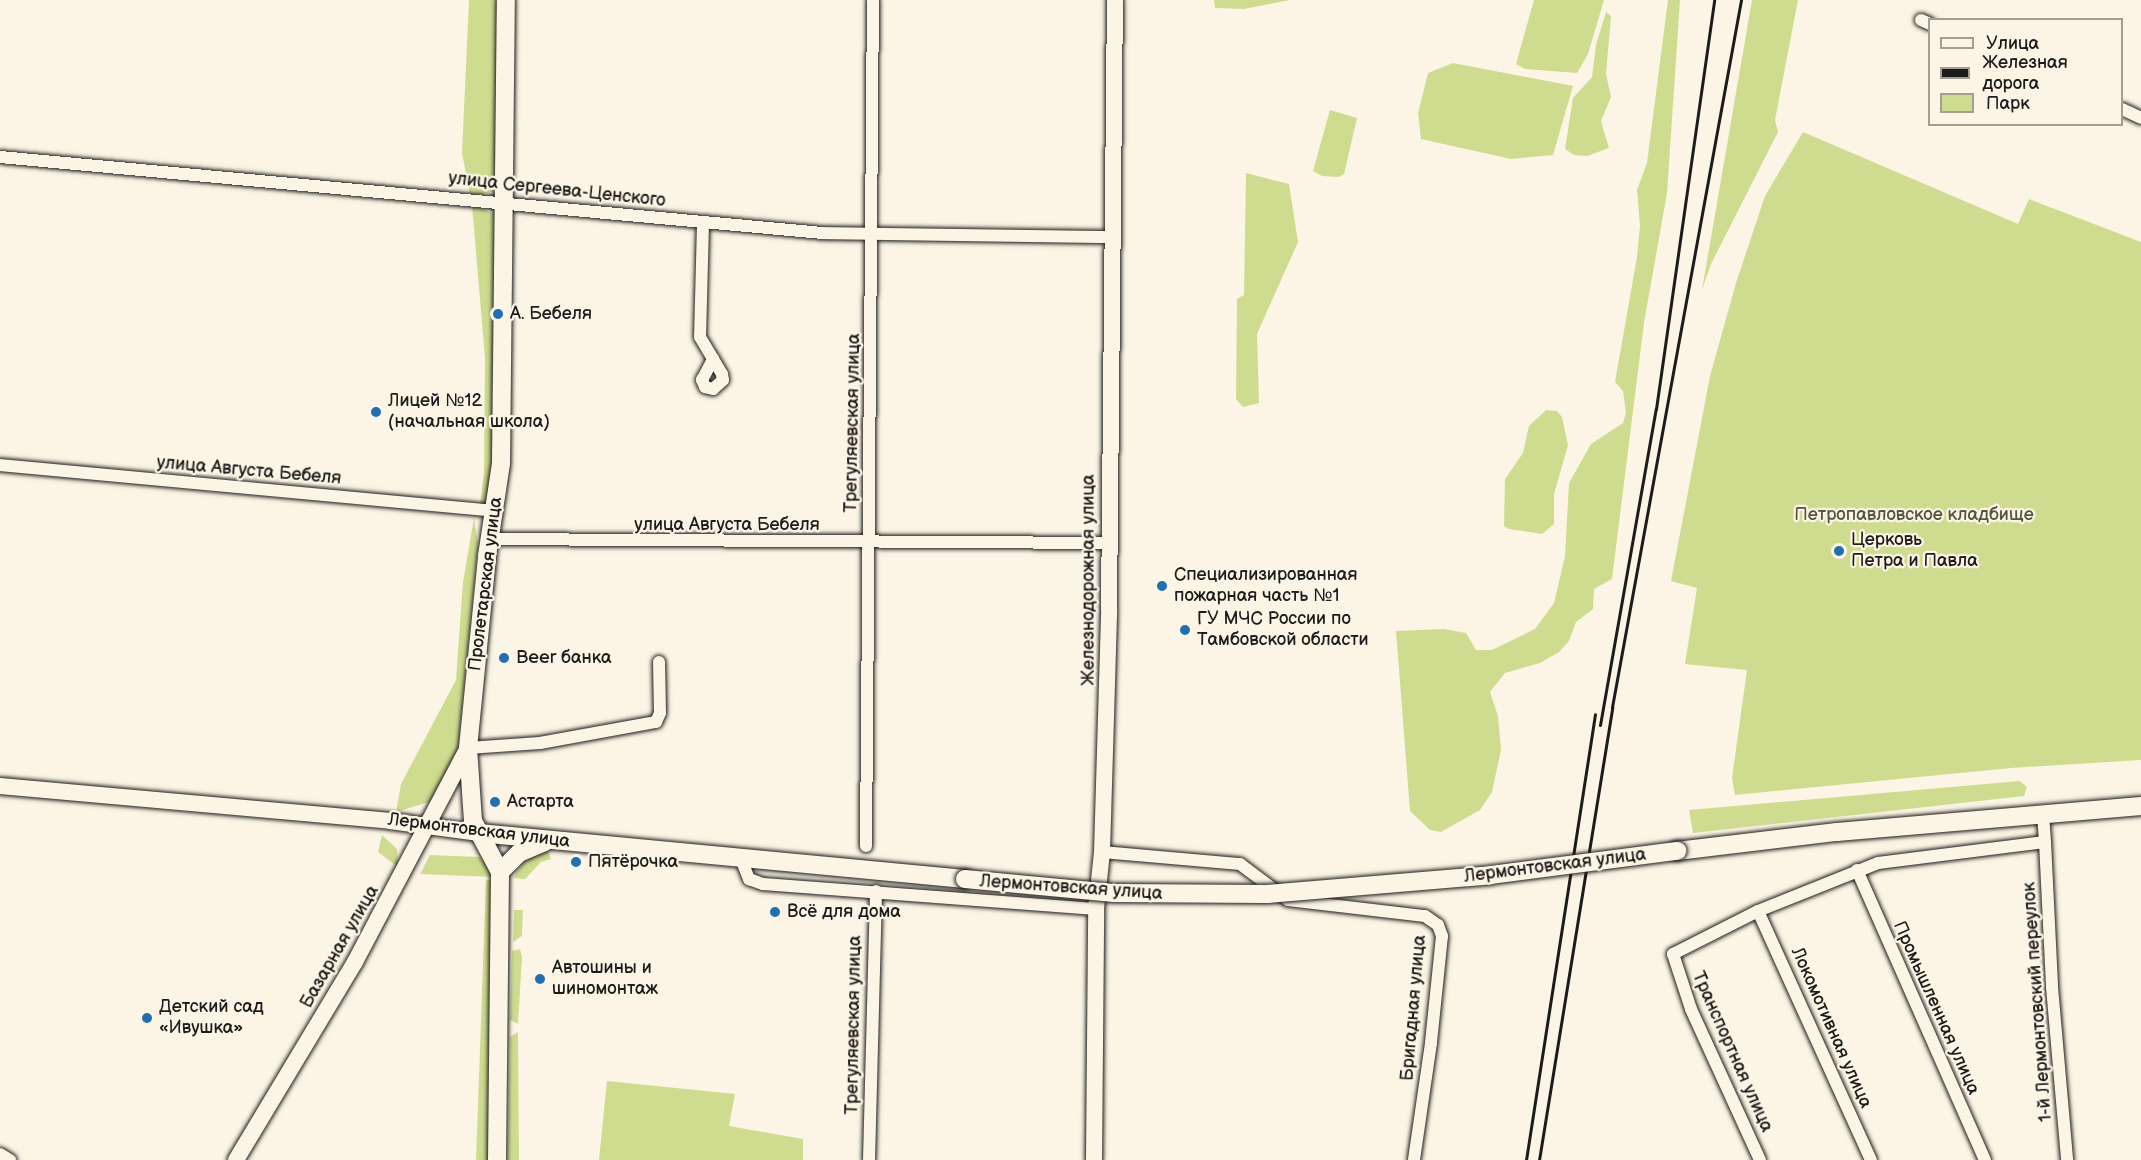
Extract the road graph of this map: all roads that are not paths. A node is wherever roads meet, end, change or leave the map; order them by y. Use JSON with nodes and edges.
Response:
{"nodes":[{"id":1,"x":506,"y":0,"type":"edge"},
{"id":2,"x":873,"y":0,"type":"edge"},
{"id":3,"x":1115,"y":0,"type":"edge"},
{"id":4,"x":2123,"y":110,"type":"edge"},
{"id":5,"x":2141,"y":118,"type":"edge"},
{"id":6,"x":0,"y":157,"type":"edge"},
{"id":7,"x":506,"y":203,"type":"junction"},
{"id":8,"x":703,"y":224,"type":"junction"},
{"id":9,"x":873,"y":233,"type":"junction"},
{"id":10,"x":1112,"y":237,"type":"junction"},
{"id":11,"x":713,"y":358,"type":"dead end"},
{"id":12,"x":0,"y":465,"type":"edge"},
{"id":13,"x":494,"y":511,"type":"junction"},
{"id":14,"x":490,"y":539,"type":"junction"},
{"id":15,"x":1109,"y":543,"type":"junction"},
{"id":16,"x":870,"y":544,"type":"junction"},
{"id":17,"x":659,"y":662,"type":"dead end"},
{"id":18,"x":468,"y":748,"type":"junction"},
{"id":19,"x":0,"y":786,"type":"edge"},
{"id":20,"x":2141,"y":806,"type":"edge"},
{"id":21,"x":2043,"y":812,"type":"junction"},
{"id":22,"x":429,"y":826,"type":"junction"},
{"id":23,"x":479,"y":833,"type":"junction"},
{"id":24,"x":551,"y":840,"type":"junction"},
{"id":25,"x":2045,"y":842,"type":"junction"},
{"id":26,"x":866,"y":846,"type":"dead end"},
{"id":27,"x":1102,"y":852,"type":"junction"},
{"id":28,"x":741,"y":859,"type":"junction"},
{"id":29,"x":1857,"y":870,"type":"junction"},
{"id":30,"x":500,"y":872,"type":"junction"},
{"id":31,"x":876,"y":891,"type":"junction"},
{"id":32,"x":1096,"y":909,"type":"junction"},
{"id":33,"x":1758,"y":911,"type":"junction"},
{"id":34,"x":0,"y":1154,"type":"edge"},
{"id":35,"x":1980,"y":1158,"type":"edge"},
{"id":36,"x":10,"y":1160,"type":"edge"},
{"id":37,"x":236,"y":1160,"type":"edge"},
{"id":38,"x":497,"y":1160,"type":"edge"},
{"id":39,"x":869,"y":1160,"type":"edge"},
{"id":40,"x":1094,"y":1160,"type":"edge"},
{"id":41,"x":1414,"y":1160,"type":"edge"},
{"id":42,"x":1760,"y":1160,"type":"edge"},
{"id":43,"x":1871,"y":1160,"type":"edge"},
{"id":44,"x":2067,"y":1160,"type":"edge"}],
"edges":[{"from":1,"to":7,"type":"main road","name":"Пролетарская улица"},
{"from":2,"to":9,"type":"street","name":"Трегуляевская улица"},
{"from":3,"to":10,"type":"street","name":"Железнодорожная улица"},
{"from":4,"to":5,"type":"street"},
{"from":6,"to":7,"type":"street","name":"улица Сергеева-Ценского"},
{"from":7,"to":8,"type":"street","name":"улица Сергеева-Ценского"},
{"from":7,"to":13,"type":"main road","name":"Пролетарская улица"},
{"from":8,"to":9,"type":"street","name":"улица Сергеева-Ценского"},
{"from":8,"to":11,"type":"street"},
{"from":9,"to":10,"type":"street","name":"улица Сергеева-Ценского"},
{"from":9,"to":16,"type":"street","name":"Трегуляевская улица"},
{"from":10,"to":15,"type":"street","name":"Железнодорожная улица"},
{"from":12,"to":13,"type":"street","name":"улица Августа Бебеля"},
{"from":13,"to":14,"type":"main road","name":"Пролетарская улица"},
{"from":14,"to":16,"type":"street","name":"улица Августа Бебеля"},
{"from":14,"to":18,"type":"main road","name":"Пролетарская улица"},
{"from":15,"to":16,"type":"street","name":"улица Августа Бебеля"},
{"from":15,"to":27,"type":"street","name":"Железнодорожная улица"},
{"from":16,"to":26,"type":"street","name":"Трегуляевская улица"},
{"from":17,"to":18,"type":"street"},
{"from":18,"to":22,"type":"street","name":"Базарная улица"},
{"from":18,"to":23,"type":"main road","name":"Пролетарская улица"},
{"from":19,"to":22,"type":"street","name":"Лермонтовская улица"},
{"from":20,"to":21,"type":"main road","name":"Лермонтовская улица"},
{"from":21,"to":25,"type":"street","name":"1-й Лермонтовский переулок"},
{"from":21,"to":28,"type":"main road","name":"Лермонтовская улица","bridge":true},
{"from":22,"to":23,"type":"street","name":"Лермонтовская улица"},
{"from":22,"to":37,"type":"street","name":"Базарная улица"},
{"from":23,"to":24,"type":"main road","name":"Лермонтовская улица"},
{"from":23,"to":30,"type":"main road","name":"Пролетарская улица"},
{"from":24,"to":28,"type":"main road","name":"Лермонтовская улица"},
{"from":24,"to":30,"type":"main road"},
{"from":25,"to":29,"type":"street"},
{"from":25,"to":44,"type":"street","name":"1-й Лермонтовский переулок"},
{"from":27,"to":32,"type":"street","name":"Железнодорожная улица"},
{"from":27,"to":41,"type":"street","name":"Бригадная улица"},
{"from":28,"to":31,"type":"street"},
{"from":29,"to":33,"type":"street"},
{"from":29,"to":35,"type":"street","name":"Промышленная улица"},
{"from":30,"to":38,"type":"main road","name":"Пролетарская улица"},
{"from":31,"to":32,"type":"street"},
{"from":31,"to":39,"type":"street","name":"Трегуляевская улица"},
{"from":32,"to":40,"type":"street","name":"Железнодорожная улица"},
{"from":33,"to":42,"type":"street","name":"Транспортная улица"},
{"from":33,"to":43,"type":"street","name":"Локомотивная улица"},
{"from":34,"to":36,"type":"street"}]}
